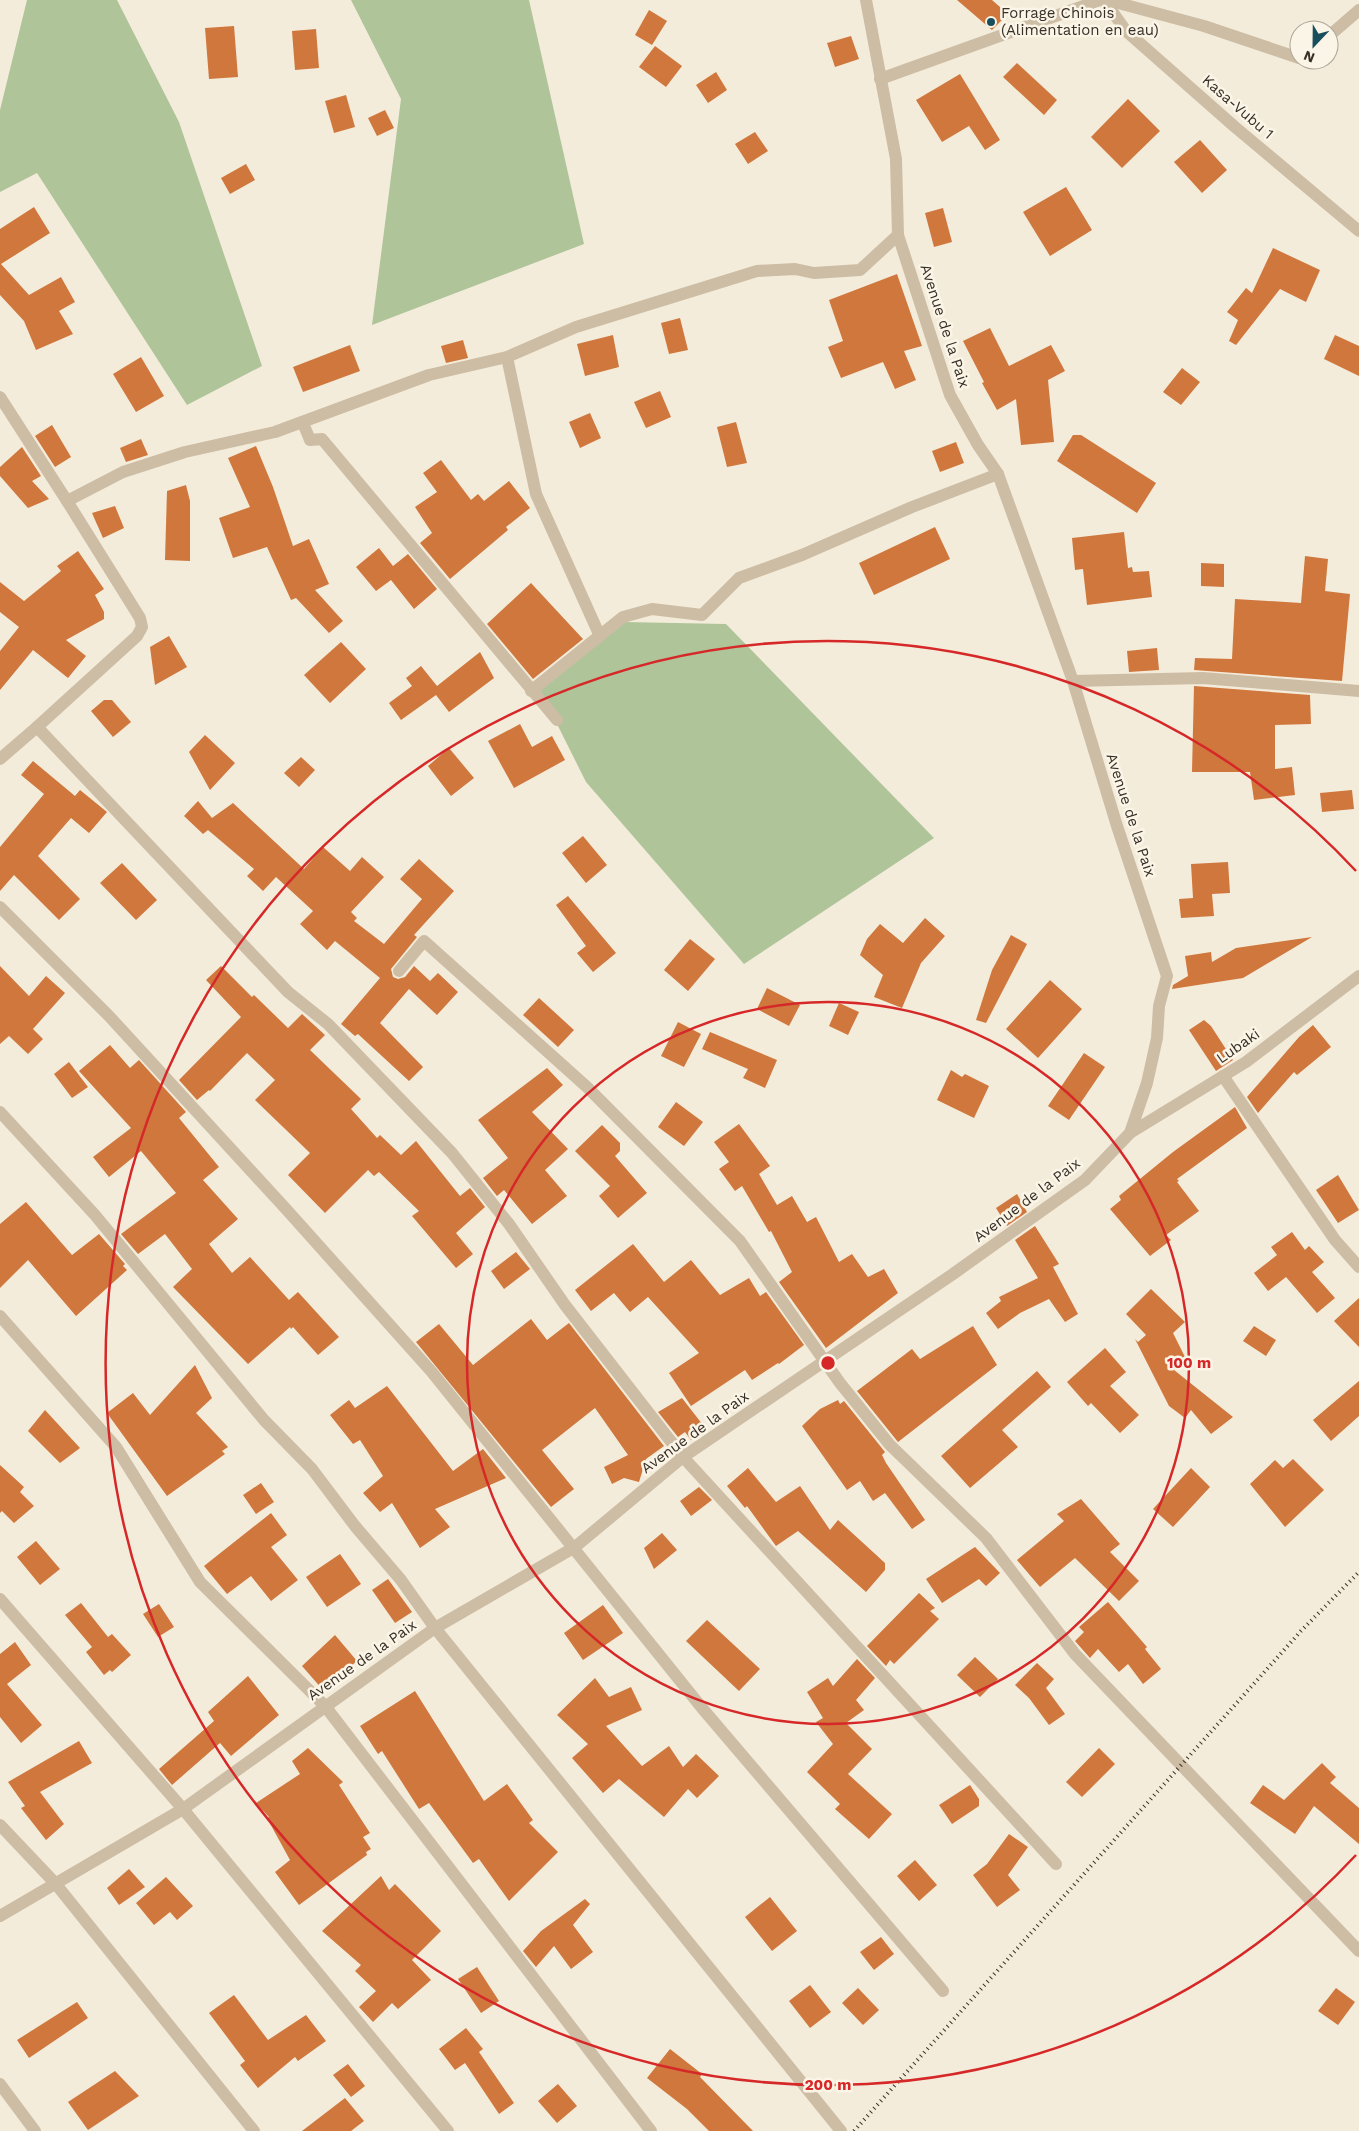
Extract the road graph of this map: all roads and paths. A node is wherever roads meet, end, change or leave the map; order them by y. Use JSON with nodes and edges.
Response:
{"nodes":[{"id":1,"x":866,"y":0,"type":"edge"},
{"id":2,"x":1104,"y":0,"type":"edge"},
{"id":3,"x":1359,"y":10,"type":"edge"},
{"id":4,"x":1339,"y":27,"type":"edge"},
{"id":5,"x":1289,"y":55,"type":"edge"},
{"id":6,"x":880,"y":79,"type":"junction"},
{"id":7,"x":1359,"y":231,"type":"edge"},
{"id":8,"x":898,"y":235,"type":"junction"},
{"id":9,"x":507,"y":357,"type":"junction"},
{"id":10,"x":0,"y":397,"type":"edge"},
{"id":11,"x":303,"y":423,"type":"junction"},
{"id":12,"x":998,"y":474,"type":"junction"},
{"id":13,"x":67,"y":501,"type":"junction"},
{"id":14,"x":599,"y":634,"type":"junction"},
{"id":15,"x":1073,"y":681,"type":"junction"},
{"id":16,"x":530,"y":691,"type":"junction"},
{"id":17,"x":1359,"y":691,"type":"edge"},
{"id":18,"x":557,"y":720,"type":"dead end"},
{"id":19,"x":37,"y":727,"type":"junction"},
{"id":20,"x":0,"y":759,"type":"edge"},
{"id":21,"x":0,"y":907,"type":"edge"},
{"id":22,"x":399,"y":971,"type":"dead end"},
{"id":23,"x":1359,"y":976,"type":"edge"},
{"id":24,"x":1223,"y":1076,"type":"junction"},
{"id":25,"x":0,"y":1112,"type":"edge"},
{"id":26,"x":1130,"y":1133,"type":"junction"},
{"id":27,"x":1359,"y":1267,"type":"edge"},
{"id":28,"x":0,"y":1316,"type":"edge"},
{"id":29,"x":825,"y":1361,"type":"junction"},
{"id":30,"x":683,"y":1457,"type":"junction"},
{"id":31,"x":575,"y":1547,"type":"junction"},
{"id":32,"x":0,"y":1599,"type":"edge"},
{"id":33,"x":435,"y":1628,"type":"junction"},
{"id":34,"x":325,"y":1706,"type":"junction"},
{"id":35,"x":183,"y":1808,"type":"junction"},
{"id":36,"x":0,"y":1825,"type":"edge"},
{"id":37,"x":1056,"y":1864,"type":"dead end"},
{"id":38,"x":55,"y":1883,"type":"junction"},
{"id":39,"x":0,"y":1916,"type":"edge"},
{"id":40,"x":1359,"y":1951,"type":"edge"},
{"id":41,"x":943,"y":1991,"type":"dead end"},
{"id":42,"x":0,"y":2084,"type":"edge"},
{"id":43,"x":35,"y":2131,"type":"edge"},
{"id":44,"x":254,"y":2131,"type":"edge"},
{"id":45,"x":448,"y":2131,"type":"edge"},
{"id":46,"x":651,"y":2131,"type":"edge"},
{"id":47,"x":841,"y":2131,"type":"edge"}],
"edges":[{"from":1,"to":6,"type":"street","name":"Avenue de la Paix"},
{"from":2,"to":5,"type":"street"},
{"from":2,"to":6,"type":"street"},
{"from":2,"to":7,"type":"street","name":"Kasa-Vubu 1"},
{"from":3,"to":4,"type":"street"},
{"from":6,"to":8,"type":"street","name":"Avenue de la Paix"},
{"from":8,"to":9,"type":"street"},
{"from":8,"to":12,"type":"street","name":"Avenue de la Paix"},
{"from":9,"to":11,"type":"street"},
{"from":9,"to":14,"type":"street"},
{"from":10,"to":13,"type":"street"},
{"from":11,"to":13,"type":"street"},
{"from":11,"to":16,"type":"street"},
{"from":12,"to":14,"type":"street"},
{"from":12,"to":15,"type":"street","name":"Avenue de la Paix"},
{"from":13,"to":19,"type":"street"},
{"from":14,"to":16,"type":"street"},
{"from":15,"to":17,"type":"street"},
{"from":15,"to":26,"type":"street","name":"Avenue de la Paix"},
{"from":16,"to":18,"type":"street"},
{"from":19,"to":20,"type":"street"},
{"from":19,"to":30,"type":"street"},
{"from":21,"to":31,"type":"street"},
{"from":22,"to":29,"type":"street"},
{"from":23,"to":24,"type":"street","name":"Lubaki"},
{"from":24,"to":26,"type":"street","name":"Lubaki"},
{"from":24,"to":27,"type":"street"},
{"from":25,"to":33,"type":"street"},
{"from":26,"to":29,"type":"street","name":"Avenue de la Paix"},
{"from":28,"to":34,"type":"street"},
{"from":29,"to":30,"type":"street","name":"Avenue de la Paix"},
{"from":29,"to":40,"type":"street"},
{"from":30,"to":31,"type":"street","name":"Avenue de la Paix"},
{"from":30,"to":37,"type":"street"},
{"from":31,"to":33,"type":"street","name":"Avenue de la Paix"},
{"from":31,"to":41,"type":"street"},
{"from":32,"to":35,"type":"street"},
{"from":33,"to":34,"type":"street","name":"Avenue de la Paix"},
{"from":33,"to":47,"type":"street"},
{"from":34,"to":35,"type":"street","name":"Avenue de la Paix"},
{"from":34,"to":46,"type":"street"},
{"from":35,"to":38,"type":"street","name":"Avenue de la Paix"},
{"from":35,"to":45,"type":"street"},
{"from":36,"to":38,"type":"street"},
{"from":38,"to":39,"type":"street","name":"Avenue de la Paix"},
{"from":38,"to":44,"type":"street"},
{"from":42,"to":43,"type":"street"}]}
